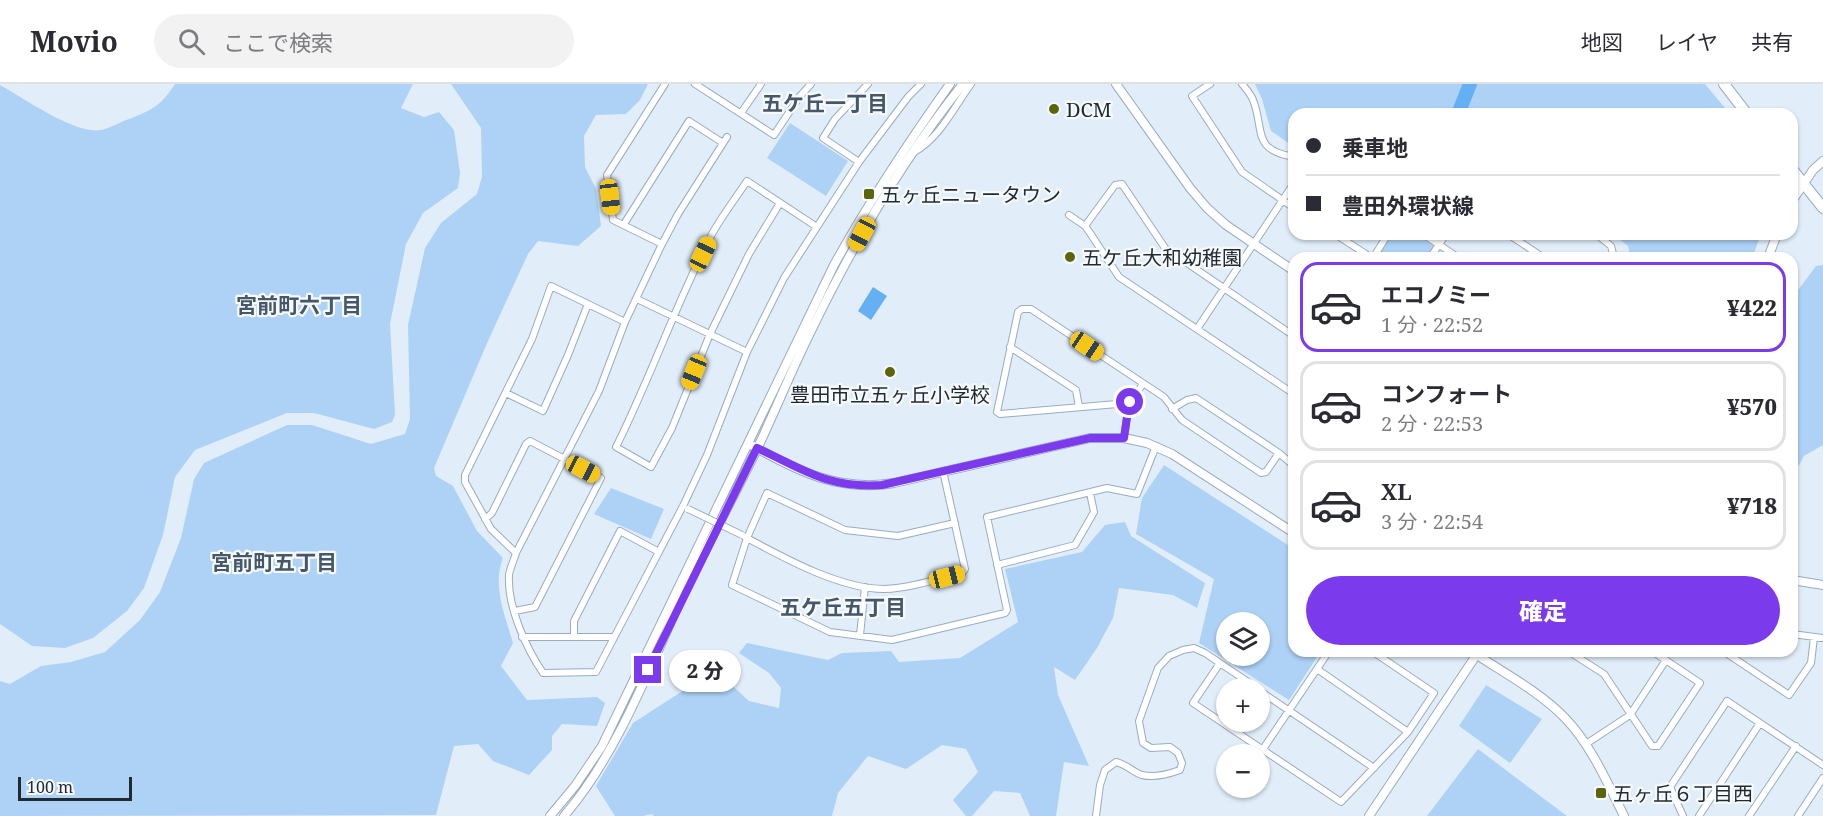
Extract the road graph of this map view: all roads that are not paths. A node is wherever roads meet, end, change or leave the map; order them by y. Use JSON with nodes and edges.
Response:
{"nodes":[{"id":1,"x":665,"y":84,"type":"edge"},
{"id":2,"x":695,"y":84,"type":"edge"},
{"id":3,"x":761,"y":84,"type":"edge"},
{"id":4,"x":811,"y":84,"type":"edge"},
{"id":5,"x":868,"y":84,"type":"edge"},
{"id":6,"x":921,"y":84,"type":"edge"},
{"id":7,"x":950,"y":84,"type":"edge"},
{"id":8,"x":963,"y":84,"type":"edge"},
{"id":9,"x":971,"y":84,"type":"edge"},
{"id":10,"x":1116,"y":84,"type":"edge"},
{"id":11,"x":1210,"y":84,"type":"edge"},
{"id":12,"x":1242,"y":84,"type":"edge"},
{"id":13,"x":1724,"y":84,"type":"edge"},
{"id":14,"x":1742,"y":108,"type":"edge"},
{"id":15,"x":741,"y":113,"type":"junction"},
{"id":16,"x":912,"y":153,"type":"junction"},
{"id":17,"x":1288,"y":156,"type":"edge"},
{"id":18,"x":1823,"y":160,"type":"edge"},
{"id":19,"x":859,"y":162,"type":"junction"},
{"id":20,"x":1798,"y":177,"type":"edge"},
{"id":21,"x":1803,"y":183,"type":"junction"},
{"id":22,"x":1798,"y":191,"type":"edge"},
{"id":23,"x":1288,"y":192,"type":"edge"},
{"id":24,"x":1283,"y":200,"type":"junction"},
{"id":25,"x":780,"y":203,"type":"junction"},
{"id":26,"x":1288,"y":204,"type":"edge"},
{"id":27,"x":1823,"y":208,"type":"edge"},
{"id":28,"x":1069,"y":215,"type":"dead end"},
{"id":29,"x":624,"y":224,"type":"junction"},
{"id":30,"x":1085,"y":226,"type":"junction"},
{"id":31,"x":817,"y":227,"type":"junction"},
{"id":32,"x":1344,"y":240,"type":"edge"},
{"id":33,"x":1433,"y":240,"type":"edge"},
{"id":34,"x":1442,"y":240,"type":"edge"},
{"id":35,"x":1517,"y":240,"type":"edge"},
{"id":36,"x":1604,"y":240,"type":"edge"},
{"id":37,"x":662,"y":244,"type":"junction"},
{"id":38,"x":1253,"y":244,"type":"junction"},
{"id":39,"x":1439,"y":244,"type":"junction"},
{"id":40,"x":1363,"y":252,"type":"edge"},
{"id":41,"x":1434,"y":252,"type":"edge"},
{"id":42,"x":1450,"y":252,"type":"edge"},
{"id":43,"x":1535,"y":252,"type":"edge"},
{"id":44,"x":1612,"y":252,"type":"edge"},
{"id":45,"x":1288,"y":267,"type":"edge"},
{"id":46,"x":1224,"y":288,"type":"junction"},
{"id":47,"x":637,"y":299,"type":"junction"},
{"id":48,"x":588,"y":304,"type":"junction"},
{"id":49,"x":673,"y":316,"type":"junction"},
{"id":50,"x":625,"y":322,"type":"junction"},
{"id":51,"x":1197,"y":329,"type":"junction"},
{"id":52,"x":1288,"y":332,"type":"edge"},
{"id":53,"x":710,"y":334,"type":"junction"},
{"id":54,"x":1010,"y":347,"type":"junction"},
{"id":55,"x":747,"y":352,"type":"junction"},
{"id":56,"x":1143,"y":384,"type":"junction"},
{"id":57,"x":1288,"y":390,"type":"edge"},
{"id":58,"x":506,"y":393,"type":"junction"},
{"id":59,"x":1129,"y":403,"type":"junction"},
{"id":60,"x":1079,"y":407,"type":"junction"},
{"id":61,"x":1172,"y":410,"type":"junction"},
{"id":62,"x":1124,"y":438,"type":"junction"},
{"id":63,"x":748,"y":442,"type":"junction"},
{"id":64,"x":1156,"y":446,"type":"junction"},
{"id":65,"x":757,"y":448,"type":"junction"},
{"id":66,"x":1279,"y":453,"type":"junction"},
{"id":67,"x":565,"y":459,"type":"junction"},
{"id":68,"x":1288,"y":461,"type":"edge"},
{"id":69,"x":944,"y":471,"type":"junction"},
{"id":70,"x":1090,"y":493,"type":"junction"},
{"id":71,"x":686,"y":508,"type":"junction"},
{"id":72,"x":485,"y":519,"type":"junction"},
{"id":73,"x":955,"y":523,"type":"junction"},
{"id":74,"x":1288,"y":528,"type":"edge"},
{"id":75,"x":744,"y":537,"type":"junction"},
{"id":76,"x":659,"y":552,"type":"junction"},
{"id":77,"x":516,"y":553,"type":"junction"},
{"id":78,"x":997,"y":565,"type":"junction"},
{"id":79,"x":1798,"y":581,"type":"edge"},
{"id":80,"x":1823,"y":585,"type":"edge"},
{"id":81,"x":865,"y":587,"type":"junction"},
{"id":82,"x":515,"y":611,"type":"junction"},
{"id":83,"x":860,"y":635,"type":"junction"},
{"id":84,"x":1798,"y":635,"type":"edge"},
{"id":85,"x":522,"y":637,"type":"junction"},
{"id":86,"x":574,"y":637,"type":"junction"},
{"id":87,"x":614,"y":637,"type":"junction"},
{"id":88,"x":1814,"y":637,"type":"junction"},
{"id":89,"x":1823,"y":638,"type":"edge"},
{"id":90,"x":1325,"y":657,"type":"edge"},
{"id":91,"x":1381,"y":657,"type":"edge"},
{"id":92,"x":1473,"y":657,"type":"edge"},
{"id":93,"x":1483,"y":657,"type":"edge"},
{"id":94,"x":1577,"y":657,"type":"edge"},
{"id":95,"x":1661,"y":657,"type":"edge"},
{"id":96,"x":1732,"y":657,"type":"edge"},
{"id":97,"x":1216,"y":660,"type":"edge"},
{"id":98,"x":1666,"y":660,"type":"junction"},
{"id":99,"x":1218,"y":666,"type":"edge"},
{"id":100,"x":1224,"y":666,"type":"edge"},
{"id":101,"x":1317,"y":669,"type":"junction"},
{"id":102,"x":1241,"y":678,"type":"edge"},
{"id":103,"x":1270,"y":698,"type":"edge"},
{"id":104,"x":1290,"y":711,"type":"junction"},
{"id":105,"x":1630,"y":715,"type":"junction"},
{"id":106,"x":1761,"y":723,"type":"junction"},
{"id":107,"x":1408,"y":732,"type":"junction"},
{"id":108,"x":1255,"y":744,"type":"edge"},
{"id":109,"x":1267,"y":744,"type":"edge"},
{"id":110,"x":1586,"y":744,"type":"junction"},
{"id":111,"x":1796,"y":746,"type":"junction"},
{"id":112,"x":1270,"y":754,"type":"edge"},
{"id":113,"x":1823,"y":765,"type":"edge"},
{"id":114,"x":1374,"y":768,"type":"junction"},
{"id":115,"x":1823,"y":778,"type":"edge"},
{"id":116,"x":550,"y":816,"type":"edge"},
{"id":117,"x":564,"y":816,"type":"edge"},
{"id":118,"x":1096,"y":816,"type":"edge"},
{"id":119,"x":1369,"y":816,"type":"edge"},
{"id":120,"x":1624,"y":816,"type":"edge"},
{"id":121,"x":1683,"y":816,"type":"edge"},
{"id":122,"x":1699,"y":816,"type":"edge"},
{"id":123,"x":1749,"y":816,"type":"edge"},
{"id":124,"x":1798,"y":816,"type":"edge"}],
"edges":[{"from":1,"to":29,"type":"street"},
{"from":2,"to":15,"type":"street"},
{"from":3,"to":15,"type":"street"},
{"from":4,"to":15,"type":"street"},
{"from":5,"to":19,"type":"street"},
{"from":6,"to":19,"type":"street"},
{"from":7,"to":63,"type":"street"},
{"from":8,"to":16,"type":"street"},
{"from":9,"to":16,"type":"street"},
{"from":10,"to":38,"type":"street"},
{"from":11,"to":24,"type":"street"},
{"from":12,"to":17,"type":"street"},
{"from":13,"to":14,"type":"highway"},
{"from":16,"to":65,"type":"street"},
{"from":18,"to":21,"type":"street"},
{"from":19,"to":31,"type":"street"},
{"from":20,"to":21,"type":"highway"},
{"from":21,"to":22,"type":"street"},
{"from":21,"to":27,"type":"highway"},
{"from":23,"to":24,"type":"street"},
{"from":24,"to":26,"type":"street"},
{"from":24,"to":38,"type":"street"},
{"from":25,"to":31,"type":"street"},
{"from":25,"to":49,"type":"street"},
{"from":25,"to":53,"type":"street"},
{"from":28,"to":30,"type":"street"},
{"from":29,"to":37,"type":"street"},
{"from":29,"to":37,"type":"street"},
{"from":30,"to":46,"type":"street"},
{"from":30,"to":51,"type":"street"},
{"from":31,"to":55,"type":"street"},
{"from":32,"to":40,"type":"street"},
{"from":33,"to":39,"type":"street"},
{"from":34,"to":39,"type":"street"},
{"from":35,"to":43,"type":"street"},
{"from":36,"to":44,"type":"street"},
{"from":37,"to":47,"type":"street"},
{"from":38,"to":45,"type":"street"},
{"from":38,"to":46,"type":"street"},
{"from":39,"to":41,"type":"street"},
{"from":39,"to":42,"type":"street"},
{"from":46,"to":51,"type":"street"},
{"from":46,"to":52,"type":"street"},
{"from":47,"to":49,"type":"street"},
{"from":47,"to":50,"type":"street"},
{"from":48,"to":50,"type":"street"},
{"from":48,"to":58,"type":"street"},
{"from":48,"to":58,"type":"street"},
{"from":49,"to":53,"type":"street"},
{"from":49,"to":53,"type":"street"},
{"from":50,"to":67,"type":"street"},
{"from":51,"to":57,"type":"street"},
{"from":53,"to":55,"type":"street"},
{"from":54,"to":56,"type":"street"},
{"from":54,"to":60,"type":"street"},
{"from":54,"to":60,"type":"street"},
{"from":55,"to":71,"type":"street"},
{"from":56,"to":59,"type":"street"},
{"from":56,"to":61,"type":"street"},
{"from":58,"to":72,"type":"street"},
{"from":59,"to":60,"type":"street"},
{"from":59,"to":62,"type":"street"},
{"from":61,"to":66,"type":"street"},
{"from":61,"to":66,"type":"street"},
{"from":62,"to":64,"type":"street"},
{"from":62,"to":69,"type":"street"},
{"from":63,"to":65,"type":"street"},
{"from":63,"to":116,"type":"street"},
{"from":64,"to":70,"type":"street"},
{"from":64,"to":74,"type":"street"},
{"from":65,"to":69,"type":"street"},
{"from":65,"to":117,"type":"street"},
{"from":66,"to":68,"type":"street"},
{"from":67,"to":72,"type":"street"},
{"from":67,"to":77,"type":"street"},
{"from":67,"to":82,"type":"street"},
{"from":69,"to":73,"type":"street"},
{"from":70,"to":78,"type":"street"},
{"from":70,"to":78,"type":"street"},
{"from":71,"to":75,"type":"street","bridge":true},
{"from":71,"to":76,"type":"street"},
{"from":72,"to":77,"type":"street"},
{"from":73,"to":75,"type":"street"},
{"from":73,"to":81,"type":"street"},
{"from":75,"to":81,"type":"street"},
{"from":75,"to":83,"type":"street"},
{"from":76,"to":86,"type":"street"},
{"from":76,"to":87,"type":"street"},
{"from":77,"to":82,"type":"street"},
{"from":78,"to":83,"type":"street"},
{"from":79,"to":80,"type":"street"},
{"from":81,"to":83,"type":"street"},
{"from":82,"to":85,"type":"street"},
{"from":84,"to":88,"type":"street"},
{"from":85,"to":86,"type":"street"},
{"from":85,"to":87,"type":"street"},
{"from":86,"to":87,"type":"street"},
{"from":88,"to":89,"type":"street"},
{"from":88,"to":96,"type":"street"},
{"from":90,"to":101,"type":"street"},
{"from":91,"to":107,"type":"street"},
{"from":92,"to":119,"type":"street"},
{"from":93,"to":110,"type":"street"},
{"from":94,"to":105,"type":"street"},
{"from":95,"to":98,"type":"street"},
{"from":97,"to":118,"type":"street"},
{"from":98,"to":105,"type":"street"},
{"from":98,"to":105,"type":"street"},
{"from":99,"to":108,"type":"street"},
{"from":100,"to":102,"type":"street"},
{"from":101,"to":104,"type":"street"},
{"from":101,"to":107,"type":"street"},
{"from":103,"to":104,"type":"street"},
{"from":104,"to":109,"type":"street"},
{"from":104,"to":114,"type":"street"},
{"from":105,"to":110,"type":"street"},
{"from":106,"to":111,"type":"street"},
{"from":106,"to":121,"type":"street"},
{"from":106,"to":122,"type":"street"},
{"from":107,"to":114,"type":"street"},
{"from":110,"to":120,"type":"street"},
{"from":111,"to":113,"type":"street"},
{"from":111,"to":123,"type":"street"},
{"from":112,"to":114,"type":"street"},
{"from":115,"to":124,"type":"street"}]}
